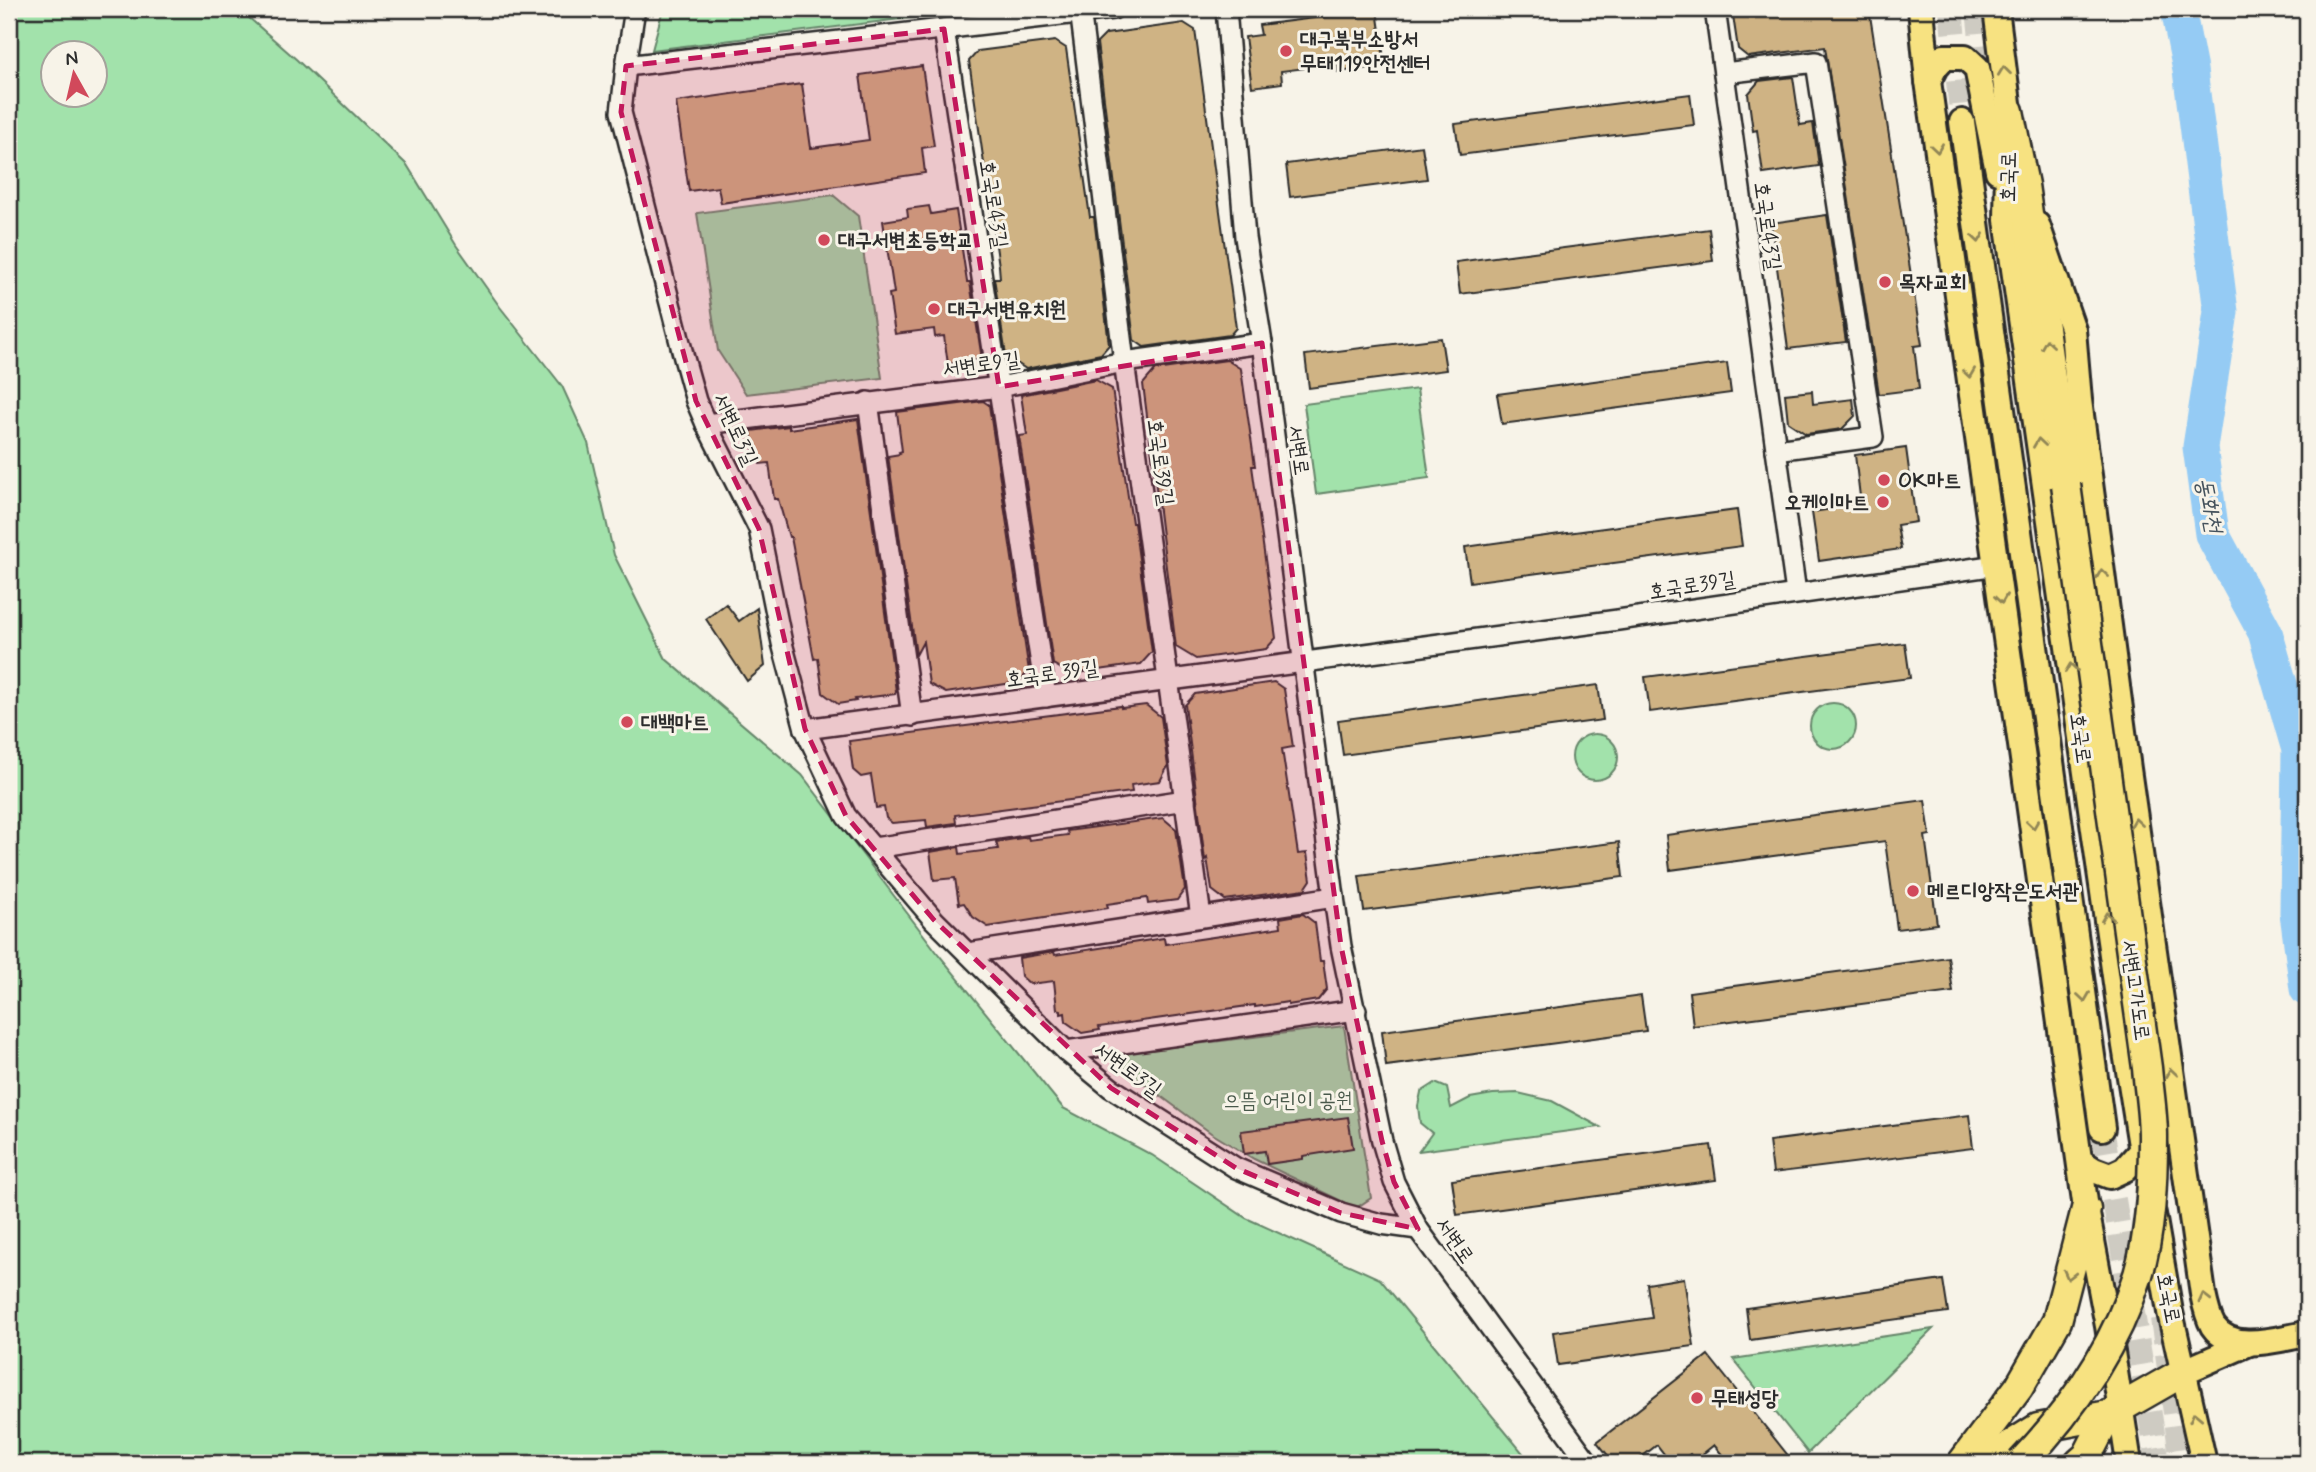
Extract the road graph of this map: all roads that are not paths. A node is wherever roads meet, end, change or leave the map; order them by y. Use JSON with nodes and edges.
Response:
{"nodes":[{"id":1,"x":635,"y":9,"type":"edge"},
{"id":2,"x":1113,"y":9,"type":"edge"},
{"id":3,"x":1226,"y":9,"type":"edge"},
{"id":4,"x":1715,"y":9,"type":"edge"},
{"id":5,"x":1921,"y":9,"type":"edge"},
{"id":6,"x":1996,"y":9,"type":"edge"},
{"id":7,"x":1080,"y":11,"type":"edge"},
{"id":8,"x":944,"y":29,"type":"junction"},
{"id":9,"x":626,"y":66,"type":"junction"},
{"id":10,"x":1724,"y":73,"type":"junction"},
{"id":11,"x":1927,"y":81,"type":"junction"},
{"id":12,"x":2009,"y":111,"type":"junction"},
{"id":13,"x":1962,"y":122,"type":"tunnel mouth"},
{"id":14,"x":2024,"y":185,"type":"junction"},
{"id":15,"x":2007,"y":220,"type":"junction"},
{"id":16,"x":1262,"y":343,"type":"junction"},
{"id":17,"x":1124,"y":362,"type":"junction"},
{"id":18,"x":999,"y":387,"type":"junction"},
{"id":19,"x":868,"y":402,"type":"junction"},
{"id":20,"x":706,"y":424,"type":"junction"},
{"id":21,"x":1776,"y":450,"type":"junction"},
{"id":22,"x":1997,"y":565,"type":"junction"},
{"id":23,"x":1796,"y":593,"type":"junction"},
{"id":24,"x":1305,"y":661,"type":"junction"},
{"id":25,"x":1167,"y":679,"type":"junction"},
{"id":26,"x":1046,"y":697,"type":"junction"},
{"id":27,"x":912,"y":716,"type":"junction"},
{"id":28,"x":805,"y":729,"type":"junction"},
{"id":29,"x":2128,"y":769,"type":"junction"},
{"id":30,"x":1185,"y":800,"type":"junction"},
{"id":31,"x":874,"y":848,"type":"junction"},
{"id":32,"x":2098,"y":855,"type":"junction"},
{"id":33,"x":1334,"y":897,"type":"junction"},
{"id":34,"x":1201,"y":917,"type":"junction"},
{"id":35,"x":968,"y":953,"type":"junction"},
{"id":36,"x":1356,"y":1010,"type":"junction"},
{"id":37,"x":1066,"y":1051,"type":"junction"},
{"id":38,"x":2102,"y":1128,"type":"tunnel mouth"},
{"id":39,"x":2142,"y":1150,"type":"junction"},
{"id":40,"x":2080,"y":1161,"type":"junction"},
{"id":41,"x":2086,"y":1209,"type":"junction"},
{"id":42,"x":1418,"y":1229,"type":"junction"},
{"id":43,"x":2307,"y":1334,"type":"edge"},
{"id":44,"x":2247,"y":1344,"type":"junction"},
{"id":45,"x":2185,"y":1371,"type":"junction"},
{"id":46,"x":2115,"y":1412,"type":"junction"},
{"id":47,"x":1589,"y":1463,"type":"edge"},
{"id":48,"x":1962,"y":1463,"type":"edge"},
{"id":49,"x":1982,"y":1463,"type":"edge"},
{"id":50,"x":2021,"y":1463,"type":"edge"},
{"id":51,"x":2079,"y":1463,"type":"edge"},
{"id":52,"x":2129,"y":1463,"type":"edge"},
{"id":53,"x":2204,"y":1463,"type":"edge"}],
"edges":[{"from":1,"to":9,"type":"street","name":"서변로3길"},
{"from":2,"to":7,"type":"street"},
{"from":3,"to":16,"type":"street","name":"서변로"},
{"from":4,"to":10,"type":"street","name":"호국로43길"},
{"from":5,"to":11,"type":"main road"},
{"from":12,"to":6,"type":"main road","name":"호국로","one_way":true},
{"from":7,"to":8,"type":"street"},
{"from":7,"to":17,"type":"street","name":"호국로39길"},
{"from":8,"to":9,"type":"street"},
{"from":8,"to":18,"type":"street","name":"호국로43길"},
{"from":9,"to":20,"type":"street","name":"서변로3길"},
{"from":10,"to":21,"type":"street","name":"호국로43길"},
{"from":10,"to":21,"type":"street"},
{"from":11,"to":15,"type":"main road"},
{"from":11,"to":22,"type":"main road","one_way":true},
{"from":12,"to":14,"type":"highway","name":"서변고가도로"},
{"from":12,"to":15,"type":"main road","name":"호국로"},
{"from":13,"to":38,"type":"main road","name":"호국로","one_way":true},
{"from":29,"to":14,"type":"main road","one_way":true},
{"from":50,"to":14,"type":"highway","name":"서변고가도로","one_way":true,"bridge":true},
{"from":32,"to":15,"type":"main road","name":"호국로","one_way":true},
{"from":16,"to":17,"type":"street","name":"서변로9길"},
{"from":16,"to":24,"type":"street","name":"서변로"},
{"from":17,"to":18,"type":"street","name":"서변로9길"},
{"from":17,"to":25,"type":"street","name":"호국로39길"},
{"from":18,"to":19,"type":"street","name":"서변로9길"},
{"from":18,"to":26,"type":"street"},
{"from":19,"to":20,"type":"street","name":"서변로9길"},
{"from":19,"to":27,"type":"street"},
{"from":20,"to":28,"type":"street","name":"서변로3길"},
{"from":21,"to":23,"type":"street"},
{"from":22,"to":23,"type":"street","name":"호국로39길"},
{"from":22,"to":40,"type":"main road","one_way":true},
{"from":23,"to":24,"type":"street","name":"호국로39길"},
{"from":24,"to":25,"type":"street","name":"호국로 39길"},
{"from":24,"to":33,"type":"street","name":"서변로"},
{"from":25,"to":26,"type":"street","name":"호국로 39길"},
{"from":25,"to":30,"type":"street","name":"호국로39길"},
{"from":26,"to":27,"type":"street","name":"호국로 39길"},
{"from":27,"to":28,"type":"street","name":"호국로 39길"},
{"from":28,"to":31,"type":"street","name":"서변로3길"},
{"from":29,"to":32,"type":"main road"},
{"from":44,"to":29,"type":"main road","one_way":true},
{"from":30,"to":31,"type":"street"},
{"from":30,"to":34,"type":"street","name":"호국로39길"},
{"from":31,"to":35,"type":"street","name":"서변로3길"},
{"from":39,"to":32,"type":"main road","name":"호국로","one_way":true},
{"from":33,"to":34,"type":"street"},
{"from":33,"to":36,"type":"street","name":"서변로"},
{"from":34,"to":35,"type":"street"},
{"from":35,"to":37,"type":"street","name":"서변로3길"},
{"from":36,"to":37,"type":"street"},
{"from":36,"to":42,"type":"street","name":"서변로"},
{"from":37,"to":42,"type":"street","name":"서변로3길"},
{"from":39,"to":40,"type":"main road"},
{"from":39,"to":45,"type":"main road","name":"호국로"},
{"from":40,"to":41,"type":"main road"},
{"from":41,"to":46,"type":"main road"},
{"from":41,"to":48,"type":"highway","one_way":true},
{"from":42,"to":47,"type":"street","name":"서변로"},
{"from":43,"to":44,"type":"main road"},
{"from":44,"to":45,"type":"main road"},
{"from":45,"to":46,"type":"highway"},
{"from":53,"to":45,"type":"main road","name":"호국로","one_way":true},
{"from":46,"to":49,"type":"highway"},
{"from":46,"to":51,"type":"highway"},
{"from":46,"to":52,"type":"main road"}]}
